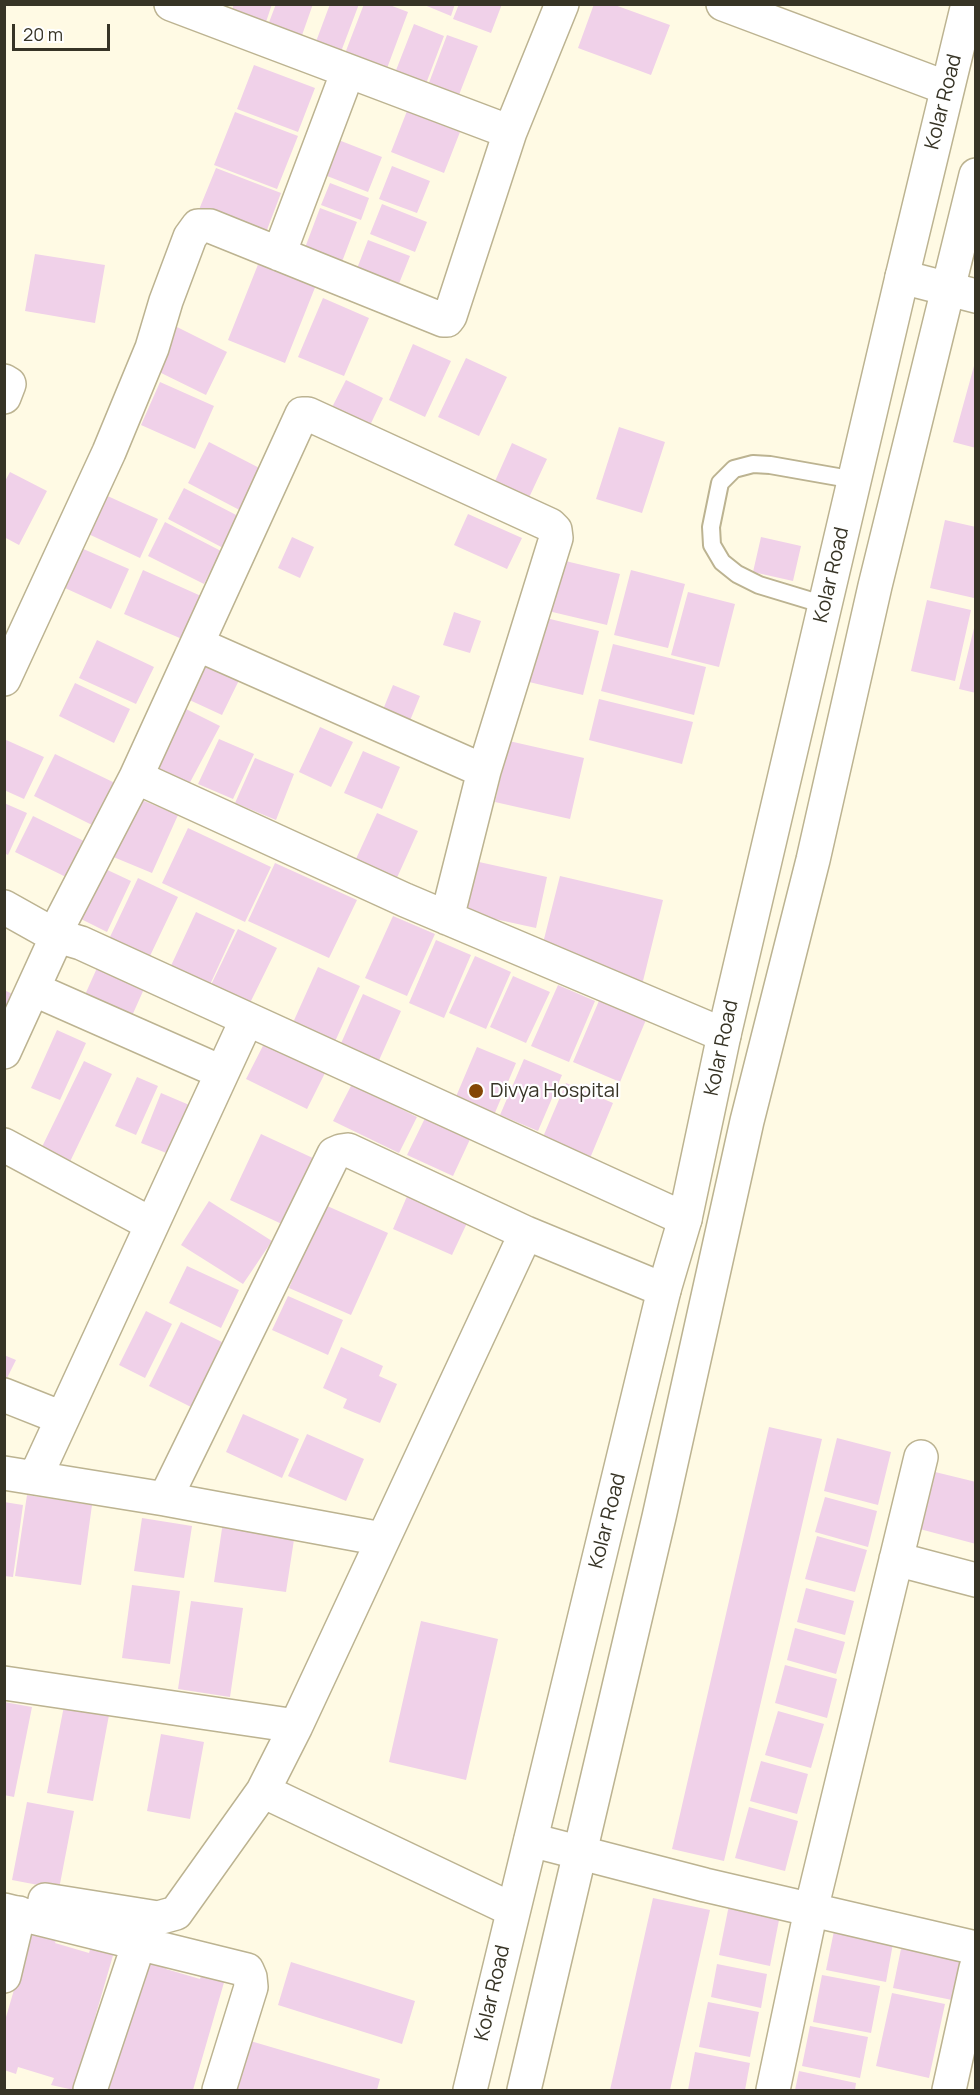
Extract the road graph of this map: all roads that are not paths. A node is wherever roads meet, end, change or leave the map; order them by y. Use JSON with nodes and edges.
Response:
{"nodes":[{"id":1,"x":171,"y":4,"type":"edge"},
{"id":2,"x":562,"y":4,"type":"edge"},
{"id":3,"x":723,"y":4,"type":"edge"},
{"id":4,"x":968,"y":4,"type":"edge"},
{"id":5,"x":348,"y":71,"type":"junction"},
{"id":6,"x":947,"y":88,"type":"junction"},
{"id":7,"x":510,"y":132,"type":"junction"},
{"id":8,"x":975,"y":175,"type":"edge"},
{"id":9,"x":279,"y":254,"type":"junction"},
{"id":10,"x":902,"y":277,"type":"junction"},
{"id":11,"x":962,"y":292,"type":"edge"},
{"id":12,"x":4,"y":381,"type":"edge"},
{"id":13,"x":4,"y":397,"type":"edge"},
{"id":14,"x":855,"y":480,"type":"junction"},
{"id":15,"x":825,"y":605,"type":"junction"},
{"id":16,"x":198,"y":644,"type":"junction"},
{"id":17,"x":4,"y":679,"type":"edge"},
{"id":18,"x":484,"y":771,"type":"junction"},
{"id":19,"x":136,"y":777,"type":"junction"},
{"id":20,"x":4,"y":907,"type":"edge"},
{"id":21,"x":447,"y":918,"type":"junction"},
{"id":22,"x":55,"y":935,"type":"junction"},
{"id":23,"x":33,"y":988,"type":"junction"},
{"id":24,"x":247,"y":1019,"type":"junction"},
{"id":25,"x":724,"y":1035,"type":"junction"},
{"id":26,"x":4,"y":1052,"type":"edge"},
{"id":27,"x":221,"y":1072,"type":"junction"},
{"id":28,"x":4,"y":1145,"type":"edge"},
{"id":29,"x":685,"y":1219,"type":"junction"},
{"id":30,"x":151,"y":1224,"type":"junction"},
{"id":31,"x":526,"y":1233,"type":"junction"},
{"id":32,"x":664,"y":1290,"type":"junction"},
{"id":33,"x":4,"y":1395,"type":"edge"},
{"id":34,"x":62,"y":1418,"type":"junction"},
{"id":35,"x":921,"y":1457,"type":"dead end"},
{"id":36,"x":20,"y":1476,"type":"edge"},
{"id":37,"x":165,"y":1499,"type":"junction"},
{"id":38,"x":382,"y":1539,"type":"junction"},
{"id":39,"x":897,"y":1559,"type":"junction"},
{"id":40,"x":975,"y":1580,"type":"edge"},
{"id":41,"x":4,"y":1683,"type":"edge"},
{"id":42,"x":297,"y":1726,"type":"junction"},
{"id":43,"x":263,"y":1791,"type":"junction"},
{"id":44,"x":531,"y":1840,"type":"junction"},
{"id":45,"x":581,"y":1853,"type":"junction"},
{"id":46,"x":9,"y":1906,"type":"edge"},
{"id":47,"x":513,"y":1910,"type":"junction"},
{"id":48,"x":811,"y":1910,"type":"junction"},
{"id":49,"x":139,"y":1943,"type":"junction"},
{"id":50,"x":975,"y":1948,"type":"edge"},
{"id":51,"x":975,"y":1968,"type":"edge"},
{"id":52,"x":4,"y":1976,"type":"edge"},
{"id":53,"x":90,"y":2091,"type":"edge"},
{"id":54,"x":219,"y":2091,"type":"edge"},
{"id":55,"x":470,"y":2091,"type":"edge"},
{"id":56,"x":524,"y":2091,"type":"edge"},
{"id":57,"x":773,"y":2091,"type":"edge"},
{"id":58,"x":949,"y":2091,"type":"edge"}],
"edges":[{"from":1,"to":5,"type":"street"},
{"from":2,"to":7,"type":"street"},
{"from":3,"to":6,"type":"street"},
{"from":4,"to":6,"type":"street","name":"Kolar Road"},
{"from":5,"to":7,"type":"street"},
{"from":5,"to":9,"type":"street"},
{"from":6,"to":10,"type":"street","name":"Kolar Road"},
{"from":7,"to":9,"type":"street"},
{"from":8,"to":11,"type":"street","name":"Kolar Road"},
{"from":9,"to":17,"type":"street"},
{"from":10,"to":11,"type":"street"},
{"from":10,"to":14,"type":"street","name":"Kolar Road"},
{"from":11,"to":45,"type":"street","name":"Kolar Road"},
{"from":12,"to":13,"type":"street"},
{"from":14,"to":15,"type":"street","name":"Kolar Road"},
{"from":14,"to":15,"type":"lane"},
{"from":15,"to":25,"type":"street","name":"Kolar Road"},
{"from":16,"to":18,"type":"street"},
{"from":16,"to":18,"type":"street"},
{"from":16,"to":19,"type":"street"},
{"from":18,"to":21,"type":"street"},
{"from":19,"to":21,"type":"street"},
{"from":19,"to":22,"type":"street"},
{"from":20,"to":22,"type":"street"},
{"from":21,"to":25,"type":"street"},
{"from":22,"to":23,"type":"street"},
{"from":22,"to":24,"type":"street"},
{"from":23,"to":26,"type":"street"},
{"from":23,"to":27,"type":"street"},
{"from":24,"to":27,"type":"street"},
{"from":24,"to":29,"type":"street"},
{"from":25,"to":29,"type":"street","name":"Kolar Road"},
{"from":27,"to":30,"type":"street"},
{"from":28,"to":30,"type":"street"},
{"from":29,"to":32,"type":"street","name":"Kolar Road"},
{"from":30,"to":34,"type":"street"},
{"from":31,"to":32,"type":"street"},
{"from":31,"to":37,"type":"street"},
{"from":31,"to":38,"type":"street"},
{"from":32,"to":44,"type":"street","name":"Kolar Road"},
{"from":33,"to":34,"type":"street"},
{"from":34,"to":36,"type":"street"},
{"from":35,"to":39,"type":"street"},
{"from":36,"to":37,"type":"street"},
{"from":37,"to":38,"type":"street"},
{"from":38,"to":42,"type":"street"},
{"from":39,"to":40,"type":"street"},
{"from":39,"to":48,"type":"street"},
{"from":41,"to":42,"type":"street"},
{"from":42,"to":43,"type":"street"},
{"from":43,"to":46,"type":"street"},
{"from":43,"to":47,"type":"street"},
{"from":44,"to":45,"type":"street"},
{"from":44,"to":47,"type":"street","name":"Kolar Road"},
{"from":45,"to":48,"type":"street"},
{"from":45,"to":56,"type":"street","name":"Kolar Road"},
{"from":46,"to":49,"type":"street"},
{"from":46,"to":52,"type":"street"},
{"from":47,"to":55,"type":"street","name":"Kolar Road"},
{"from":48,"to":50,"type":"street"},
{"from":48,"to":57,"type":"street"},
{"from":49,"to":53,"type":"street"},
{"from":49,"to":54,"type":"street"},
{"from":51,"to":58,"type":"street"}]}
